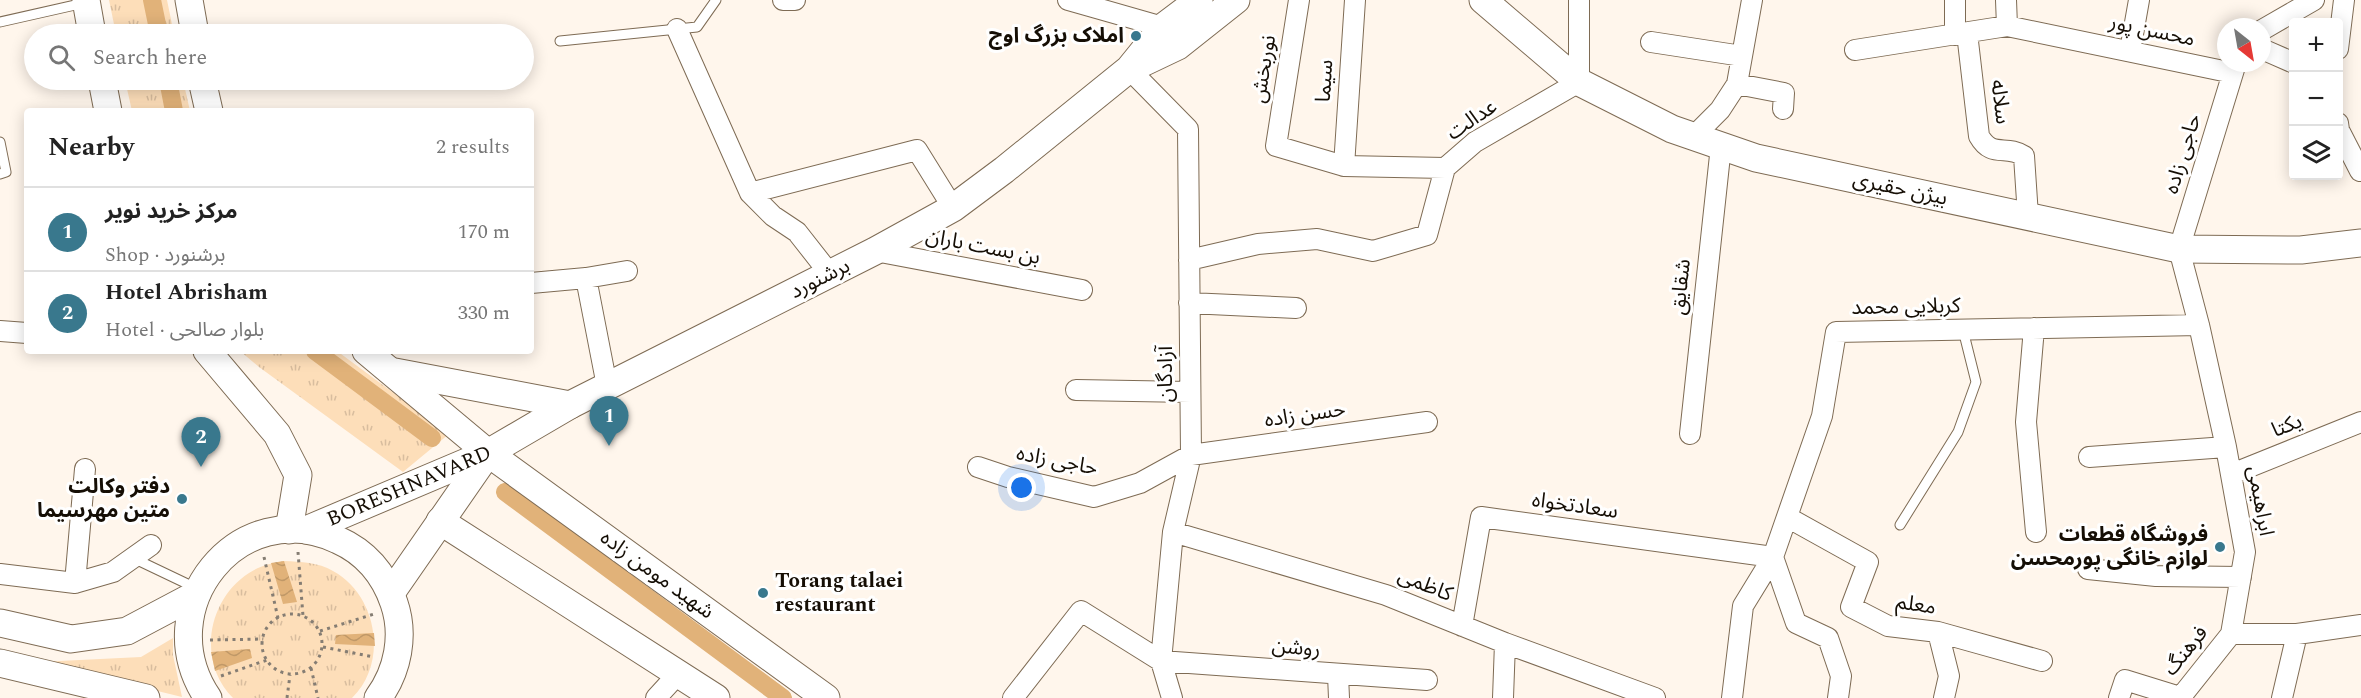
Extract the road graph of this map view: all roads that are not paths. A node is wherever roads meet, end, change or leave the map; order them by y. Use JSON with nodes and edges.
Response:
{"nodes":[{"id":1,"x":189,"y":0,"type":"edge"},
{"id":2,"x":716,"y":0,"type":"edge"},
{"id":3,"x":783,"y":0,"type":"edge"},
{"id":4,"x":795,"y":0,"type":"edge"},
{"id":5,"x":1068,"y":0,"type":"edge"},
{"id":6,"x":1199,"y":0,"type":"edge"},
{"id":7,"x":1236,"y":0,"type":"edge"},
{"id":8,"x":1299,"y":0,"type":"edge"},
{"id":9,"x":1355,"y":0,"type":"edge"},
{"id":10,"x":1483,"y":0,"type":"edge"},
{"id":11,"x":1580,"y":0,"type":"edge"},
{"id":12,"x":1752,"y":0,"type":"edge"},
{"id":13,"x":1955,"y":0,"type":"edge"},
{"id":14,"x":2006,"y":0,"type":"edge"},
{"id":15,"x":2139,"y":0,"type":"edge"},
{"id":16,"x":2314,"y":0,"type":"edge"},
{"id":17,"x":2344,"y":0,"type":"edge"},
{"id":18,"x":86,"y":1,"type":"edge"},
{"id":19,"x":2342,"y":18,"type":"edge"},
{"id":20,"x":0,"y":22,"type":"edge"},
{"id":21,"x":90,"y":24,"type":"edge"},
{"id":22,"x":193,"y":24,"type":"edge"},
{"id":23,"x":2271,"y":25,"type":"edge"},
{"id":24,"x":2007,"y":26,"type":"junction"},
{"id":25,"x":1163,"y":27,"type":"junction"},
{"id":26,"x":677,"y":29,"type":"junction"},
{"id":27,"x":1961,"y":34,"type":"junction"},
{"id":28,"x":560,"y":41,"type":"dead end"},
{"id":29,"x":1651,"y":42,"type":"dead end"},
{"id":30,"x":1855,"y":50,"type":"dead end"},
{"id":31,"x":2130,"y":51,"type":"junction"},
{"id":32,"x":2271,"y":54,"type":"edge"},
{"id":33,"x":1742,"y":56,"type":"junction"},
{"id":34,"x":2289,"y":61,"type":"edge"},
{"id":35,"x":2217,"y":65,"type":"edge"},
{"id":36,"x":1130,"y":69,"type":"junction"},
{"id":37,"x":2233,"y":72,"type":"edge"},
{"id":38,"x":1579,"y":82,"type":"junction"},
{"id":39,"x":1737,"y":84,"type":"junction"},
{"id":40,"x":104,"y":90,"type":"edge"},
{"id":41,"x":1784,"y":101,"type":"dead end"},
{"id":42,"x":109,"y":108,"type":"edge"},
{"id":43,"x":2338,"y":126,"type":"edge"},
{"id":44,"x":1694,"y":136,"type":"junction"},
{"id":45,"x":0,"y":142,"type":"edge"},
{"id":46,"x":1721,"y":146,"type":"junction"},
{"id":47,"x":1344,"y":166,"type":"junction"},
{"id":48,"x":1445,"y":168,"type":"junction"},
{"id":49,"x":2360,"y":171,"type":"edge"},
{"id":50,"x":0,"y":174,"type":"edge"},
{"id":51,"x":750,"y":193,"type":"junction"},
{"id":52,"x":953,"y":208,"type":"junction"},
{"id":53,"x":2028,"y":216,"type":"junction"},
{"id":54,"x":2361,"y":243,"type":"edge"},
{"id":55,"x":2179,"y":249,"type":"junction"},
{"id":56,"x":875,"y":251,"type":"junction"},
{"id":57,"x":1189,"y":260,"type":"junction"},
{"id":58,"x":627,"y":271,"type":"dead end"},
{"id":59,"x":830,"y":274,"type":"junction"},
{"id":60,"x":586,"y":278,"type":"junction"},
{"id":61,"x":534,"y":283,"type":"edge"},
{"id":62,"x":1082,"y":290,"type":"dead end"},
{"id":63,"x":1189,"y":303,"type":"junction"},
{"id":64,"x":1296,"y":308,"type":"dead end"},
{"id":65,"x":2199,"y":325,"type":"junction"},
{"id":66,"x":2034,"y":328,"type":"junction"},
{"id":67,"x":1963,"y":330,"type":"junction"},
{"id":68,"x":0,"y":331,"type":"edge"},
{"id":69,"x":24,"y":333,"type":"edge"},
{"id":70,"x":210,"y":354,"type":"edge"},
{"id":71,"x":370,"y":354,"type":"edge"},
{"id":72,"x":391,"y":371,"type":"junction"},
{"id":73,"x":607,"y":386,"type":"junction"},
{"id":74,"x":1076,"y":390,"type":"dead end"},
{"id":75,"x":1190,"y":392,"type":"junction"},
{"id":76,"x":570,"y":405,"type":"junction"},
{"id":77,"x":1427,"y":422,"type":"dead end"},
{"id":78,"x":2361,"y":422,"type":"edge"},
{"id":79,"x":1690,"y":434,"type":"dead end"},
{"id":80,"x":2226,"y":447,"type":"junction"},
{"id":81,"x":488,"y":453,"type":"junction"},
{"id":82,"x":1191,"y":455,"type":"junction"},
{"id":83,"x":2089,"y":457,"type":"dead end"},
{"id":84,"x":978,"y":467,"type":"dead end"},
{"id":85,"x":85,"y":469,"type":"dead end"},
{"id":86,"x":2232,"y":474,"type":"junction"},
{"id":87,"x":1787,"y":517,"type":"junction"},
{"id":88,"x":440,"y":521,"type":"junction"},
{"id":89,"x":1900,"y":525,"type":"dead end"},
{"id":90,"x":297,"y":530,"type":"junction"},
{"id":91,"x":1173,"y":532,"type":"junction"},
{"id":92,"x":2036,"y":532,"type":"dead end"},
{"id":93,"x":151,"y":545,"type":"dead end"},
{"id":94,"x":1773,"y":557,"type":"junction"},
{"id":95,"x":133,"y":558,"type":"junction"},
{"id":96,"x":2088,"y":569,"type":"dead end"},
{"id":97,"x":0,"y":574,"type":"edge"},
{"id":98,"x":2241,"y":577,"type":"junction"},
{"id":99,"x":75,"y":583,"type":"junction"},
{"id":100,"x":197,"y":592,"type":"junction"},
{"id":101,"x":393,"y":600,"type":"junction"},
{"id":102,"x":0,"y":623,"type":"edge"},
{"id":103,"x":2361,"y":625,"type":"edge"},
{"id":104,"x":1462,"y":626,"type":"junction"},
{"id":105,"x":1938,"y":632,"type":"junction"},
{"id":106,"x":2231,"y":634,"type":"junction"},
{"id":107,"x":2297,"y":634,"type":"junction"},
{"id":108,"x":1505,"y":643,"type":"junction"},
{"id":109,"x":1161,"y":661,"type":"junction"},
{"id":110,"x":2042,"y":661,"type":"dead end"},
{"id":111,"x":0,"y":663,"type":"edge"},
{"id":112,"x":678,"y":674,"type":"junction"},
{"id":113,"x":1338,"y":675,"type":"junction"},
{"id":114,"x":390,"y":678,"type":"edge"},
{"id":115,"x":1427,"y":680,"type":"dead end"},
{"id":116,"x":204,"y":691,"type":"edge"},
{"id":117,"x":2180,"y":697,"type":"edge"},
{"id":118,"x":146,"y":698,"type":"edge"},
{"id":119,"x":378,"y":698,"type":"edge"},
{"id":120,"x":656,"y":698,"type":"edge"},
{"id":121,"x":716,"y":698,"type":"edge"},
{"id":122,"x":826,"y":698,"type":"edge"},
{"id":123,"x":1013,"y":698,"type":"edge"},
{"id":124,"x":1172,"y":698,"type":"edge"},
{"id":125,"x":1339,"y":698,"type":"edge"},
{"id":126,"x":1503,"y":698,"type":"edge"},
{"id":127,"x":1655,"y":698,"type":"edge"},
{"id":128,"x":1732,"y":698,"type":"edge"},
{"id":129,"x":1838,"y":698,"type":"edge"},
{"id":130,"x":1944,"y":698,"type":"edge"},
{"id":131,"x":2119,"y":698,"type":"edge"},
{"id":132,"x":2282,"y":698,"type":"edge"}],
"edges":[{"from":1,"to":22,"type":"main road"},
{"from":2,"to":26,"type":"lane"},
{"from":3,"to":4,"type":"street"},
{"from":5,"to":25,"type":"street"},
{"from":6,"to":25,"type":"main road"},
{"from":7,"to":36,"type":"main road"},
{"from":8,"to":47,"type":"street","name":"نوربخش"},
{"from":9,"to":47,"type":"street","name":"سیما"},
{"from":10,"to":38,"type":"main road","name":"بیژن حقیری"},
{"from":11,"to":38,"type":"street"},
{"from":12,"to":33,"type":"street"},
{"from":13,"to":27,"type":"street"},
{"from":14,"to":24,"type":"street"},
{"from":15,"to":31,"type":"street"},
{"from":16,"to":23,"type":"street"},
{"from":17,"to":19,"type":"street"},
{"from":18,"to":20,"type":"lane"},
{"from":18,"to":21,"type":"main road"},
{"from":24,"to":27,"type":"street","name":"محسن پور"},
{"from":24,"to":31,"type":"street","name":"محسن پور"},
{"from":25,"to":36,"type":"main road"},
{"from":26,"to":28,"type":"lane"},
{"from":26,"to":51,"type":"street"},
{"from":27,"to":30,"type":"street","name":"محسن پور"},
{"from":27,"to":53,"type":"street","name":"سلاله"},
{"from":29,"to":33,"type":"street"},
{"from":31,"to":35,"type":"street","name":"محسن پور"},
{"from":32,"to":34,"type":"street"},
{"from":33,"to":39,"type":"street"},
{"from":36,"to":52,"type":"main road","name":"برشنورد"},
{"from":36,"to":57,"type":"street","name":"آزادگان"},
{"from":37,"to":55,"type":"street","name":"حاجی زاده"},
{"from":38,"to":44,"type":"main road","name":"بیژن حقیری"},
{"from":38,"to":48,"type":"street","name":"عدالت"},
{"from":39,"to":41,"type":"street"},
{"from":39,"to":44,"type":"street"},
{"from":40,"to":42,"type":"main road"},
{"from":43,"to":49,"type":"street"},
{"from":44,"to":46,"type":"main road","name":"بیژن حقیری"},
{"from":45,"to":50,"type":"lane"},
{"from":46,"to":53,"type":"main road","name":"بیژن حقیری"},
{"from":46,"to":79,"type":"street","name":"شقایق"},
{"from":47,"to":48,"type":"street"},
{"from":48,"to":57,"type":"street","name":"عدالت"},
{"from":51,"to":52,"type":"street"},
{"from":51,"to":59,"type":"street"},
{"from":52,"to":56,"type":"main road","name":"برشنورد"},
{"from":53,"to":55,"type":"main road","name":"بیژن حقیری"},
{"from":54,"to":55,"type":"main road","name":"بیژن حقیری"},
{"from":55,"to":65,"type":"street","name":"ابراهیمی"},
{"from":56,"to":59,"type":"main road","name":"برشنورد"},
{"from":56,"to":62,"type":"street","name":"بن بست باران"},
{"from":57,"to":63,"type":"street","name":"آزادگان"},
{"from":58,"to":60,"type":"street"},
{"from":59,"to":73,"type":"main road","name":"برشنورد"},
{"from":60,"to":61,"type":"street"},
{"from":60,"to":73,"type":"street"},
{"from":63,"to":64,"type":"street"},
{"from":63,"to":75,"type":"street","name":"آزادگان"},
{"from":65,"to":66,"type":"street","name":"کربلایی محمد"},
{"from":65,"to":80,"type":"street","name":"ابراهیمی"},
{"from":66,"to":67,"type":"street","name":"کربلایی محمد"},
{"from":66,"to":92,"type":"street"},
{"from":67,"to":87,"type":"street","name":"کربلایی محمد"},
{"from":67,"to":89,"type":"lane"},
{"from":68,"to":69,"type":"street"},
{"from":70,"to":90,"type":"main road"},
{"from":71,"to":72,"type":"main road","name":"شهید مومن زاده"},
{"from":72,"to":76,"type":"main road"},
{"from":72,"to":81,"type":"main road","name":"شهید مومن زاده"},
{"from":73,"to":76,"type":"main road","name":"برشنورد"},
{"from":74,"to":75,"type":"street"},
{"from":75,"to":82,"type":"street","name":"آزادگان"},
{"from":76,"to":81,"type":"main road","name":"برشنورد"},
{"from":77,"to":82,"type":"street","name":"حسن زاده"},
{"from":78,"to":86,"type":"street","name":"یکتا"},
{"from":80,"to":83,"type":"street"},
{"from":80,"to":86,"type":"street","name":"ابراهیمی"},
{"from":81,"to":88,"type":"main road","name":"BORESHNAVARD"},
{"from":81,"to":90,"type":"main road","name":"BORESHNAVARD"},
{"from":81,"to":122,"type":"main road","name":"شهید مومن زاده"},
{"from":82,"to":84,"type":"street","name":"حاجی زاده"},
{"from":82,"to":91,"type":"street","name":"آزادگان"},
{"from":85,"to":99,"type":"street"},
{"from":86,"to":98,"type":"street","name":"ابراهیمی"},
{"from":87,"to":94,"type":"street","name":"کربلایی محمد"},
{"from":87,"to":105,"type":"street","name":"معلم"},
{"from":88,"to":101,"type":"main road","name":"BORESHNAVARD"},
{"from":88,"to":112,"type":"main road"},
{"from":90,"to":100,"type":"main road"},
{"from":90,"to":101,"type":"main road"},
{"from":91,"to":104,"type":"street","name":"کاظمی"},
{"from":91,"to":109,"type":"street","name":"آزادگان"},
{"from":93,"to":95,"type":"street"},
{"from":94,"to":104,"type":"street","name":"سعادتخواه"},
{"from":94,"to":128,"type":"street","name":"کربلایی محمد"},
{"from":94,"to":129,"type":"street"},
{"from":95,"to":99,"type":"street"},
{"from":95,"to":100,"type":"lane"},
{"from":96,"to":98,"type":"street"},
{"from":97,"to":99,"type":"street"},
{"from":98,"to":106,"type":"street","name":"ابراهیمی"},
{"from":100,"to":102,"type":"main road"},
{"from":100,"to":116,"type":"main road"},
{"from":101,"to":114,"type":"main road"},
{"from":103,"to":107,"type":"street"},
{"from":104,"to":108,"type":"street","name":"کاظمی"},
{"from":105,"to":110,"type":"street","name":"معلم"},
{"from":105,"to":130,"type":"street"},
{"from":106,"to":107,"type":"street"},
{"from":106,"to":117,"type":"street","name":"فرهنگ"},
{"from":107,"to":132,"type":"street"},
{"from":108,"to":126,"type":"street"},
{"from":108,"to":127,"type":"street","name":"کاظمی"},
{"from":109,"to":113,"type":"street","name":"روشن"},
{"from":109,"to":123,"type":"street"},
{"from":109,"to":124,"type":"street","name":"آزادگان"},
{"from":111,"to":118,"type":"main road"},
{"from":112,"to":120,"type":"street"},
{"from":112,"to":121,"type":"main road"},
{"from":113,"to":115,"type":"street","name":"روشن"},
{"from":113,"to":125,"type":"street"},
{"from":114,"to":119,"type":"main road"},
{"from":117,"to":131,"type":"street"}]}
